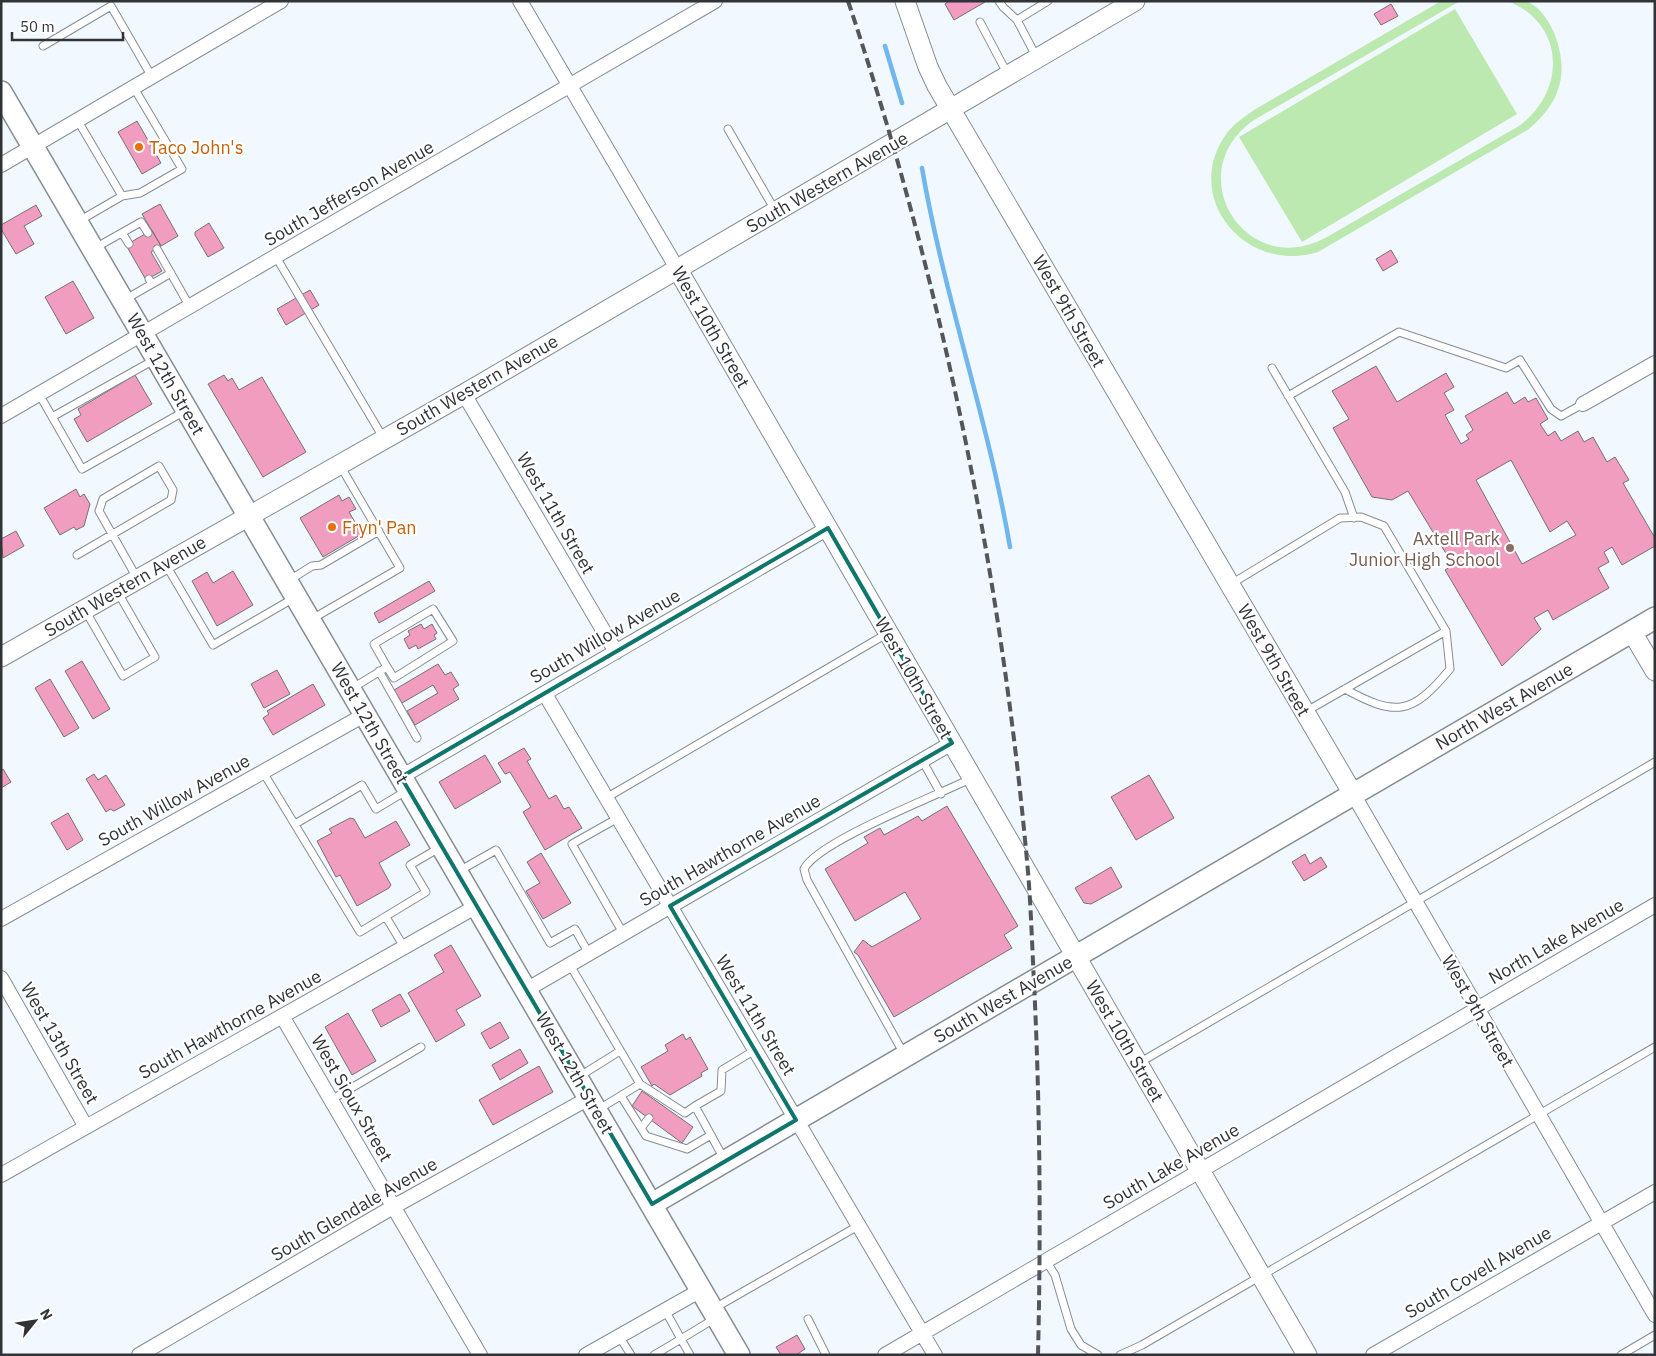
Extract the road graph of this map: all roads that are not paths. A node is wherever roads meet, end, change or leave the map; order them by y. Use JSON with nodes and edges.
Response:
{"nodes":[{"id":1,"x":282,"y":1,"type":"edge"},
{"id":2,"x":520,"y":1,"type":"edge"},
{"id":3,"x":715,"y":1,"type":"edge"},
{"id":4,"x":906,"y":1,"type":"edge"},
{"id":5,"x":1000,"y":1,"type":"edge"},
{"id":6,"x":1048,"y":1,"type":"edge"},
{"id":7,"x":1135,"y":1,"type":"edge"},
{"id":8,"x":1017,"y":20,"type":"junction"},
{"id":9,"x":980,"y":22,"type":"dead end"},
{"id":10,"x":43,"y":46,"type":"dead end"},
{"id":11,"x":1038,"y":58,"type":"junction"},
{"id":12,"x":1008,"y":75,"type":"junction"},
{"id":13,"x":152,"y":78,"type":"junction"},
{"id":14,"x":570,"y":86,"type":"junction"},
{"id":15,"x":134,"y":88,"type":"junction"},
{"id":16,"x":1,"y":92,"type":"edge"},
{"id":17,"x":951,"y":109,"type":"junction"},
{"id":18,"x":78,"y":120,"type":"junction"},
{"id":19,"x":728,"y":128,"type":"dead end"},
{"id":20,"x":33,"y":147,"type":"junction"},
{"id":21,"x":1,"y":165,"type":"edge"},
{"id":22,"x":122,"y":196,"type":"junction"},
{"id":23,"x":776,"y":212,"type":"junction"},
{"id":24,"x":77,"y":222,"type":"junction"},
{"id":25,"x":122,"y":232,"type":"junction"},
{"id":26,"x":148,"y":233,"type":"dead end"},
{"id":27,"x":129,"y":244,"type":"dead end"},
{"id":28,"x":93,"y":249,"type":"junction"},
{"id":29,"x":157,"y":249,"type":"dead end"},
{"id":30,"x":276,"y":257,"type":"junction"},
{"id":31,"x":678,"y":270,"type":"junction"},
{"id":32,"x":171,"y":273,"type":"junction"},
{"id":33,"x":123,"y":300,"type":"junction"},
{"id":34,"x":190,"y":307,"type":"junction"},
{"id":35,"x":143,"y":334,"type":"junction"},
{"id":36,"x":157,"y":358,"type":"junction"},
{"id":37,"x":1655,"y":363,"type":"edge"},
{"id":38,"x":1272,"y":368,"type":"dead end"},
{"id":39,"x":39,"y":394,"type":"junction"},
{"id":40,"x":464,"y":394,"type":"junction"},
{"id":41,"x":1288,"y":396,"type":"junction"},
{"id":42,"x":1583,"y":404,"type":"joint"},
{"id":43,"x":187,"y":410,"type":"junction"},
{"id":44,"x":1,"y":416,"type":"edge"},
{"id":45,"x":52,"y":417,"type":"junction"},
{"id":46,"x":384,"y":439,"type":"junction"},
{"id":47,"x":339,"y":464,"type":"junction"},
{"id":48,"x":248,"y":515,"type":"junction"},
{"id":49,"x":1354,"y":518,"type":"junction"},
{"id":50,"x":828,"y":528,"type":"junction"},
{"id":51,"x":379,"y":531,"type":"junction"},
{"id":52,"x":112,"y":535,"type":"junction"},
{"id":53,"x":77,"y":555,"type":"dead end"},
{"id":54,"x":165,"y":563,"type":"junction"},
{"id":55,"x":138,"y":579,"type":"junction"},
{"id":56,"x":1230,"y":584,"type":"junction"},
{"id":57,"x":292,"y":589,"type":"junction"},
{"id":58,"x":117,"y":591,"type":"junction"},
{"id":59,"x":84,"y":610,"type":"junction"},
{"id":60,"x":1655,"y":618,"type":"edge"},
{"id":61,"x":310,"y":620,"type":"junction"},
{"id":62,"x":1446,"y":631,"type":"junction"},
{"id":63,"x":888,"y":632,"type":"junction"},
{"id":64,"x":1632,"y":632,"type":"junction"},
{"id":65,"x":616,"y":652,"type":"junction"},
{"id":66,"x":1,"y":657,"type":"edge"},
{"id":67,"x":387,"y":667,"type":"junction"},
{"id":68,"x":379,"y":671,"type":"junction"},
{"id":69,"x":1655,"y":671,"type":"edge"},
{"id":70,"x":350,"y":689,"type":"junction"},
{"id":71,"x":1345,"y":689,"type":"junction"},
{"id":72,"x":545,"y":694,"type":"junction"},
{"id":73,"x":1305,"y":712,"type":"junction"},
{"id":74,"x":366,"y":714,"type":"junction"},
{"id":75,"x":417,"y":738,"type":"dead end"},
{"id":76,"x":952,"y":742,"type":"junction"},
{"id":77,"x":922,"y":760,"type":"junction"},
{"id":78,"x":1655,"y":762,"type":"edge"},
{"id":79,"x":263,"y":772,"type":"junction"},
{"id":80,"x":972,"y":778,"type":"junction"},
{"id":81,"x":405,"y":783,"type":"junction"},
{"id":82,"x":941,"y":794,"type":"junction"},
{"id":83,"x":1353,"y":794,"type":"junction"},
{"id":84,"x":606,"y":798,"type":"junction"},
{"id":85,"x":618,"y":818,"type":"junction"},
{"id":86,"x":295,"y":824,"type":"junction"},
{"id":87,"x":442,"y":846,"type":"junction"},
{"id":88,"x":457,"y":872,"type":"junction"},
{"id":89,"x":1415,"y":903,"type":"junction"},
{"id":90,"x":1655,"y":905,"type":"edge"},
{"id":91,"x":477,"y":906,"type":"junction"},
{"id":92,"x":670,"y":906,"type":"junction"},
{"id":93,"x":386,"y":917,"type":"junction"},
{"id":94,"x":1,"y":919,"type":"edge"},
{"id":95,"x":623,"y":933,"type":"junction"},
{"id":96,"x":404,"y":947,"type":"junction"},
{"id":97,"x":589,"y":954,"type":"junction"},
{"id":98,"x":1076,"y":956,"type":"junction"},
{"id":99,"x":570,"y":965,"type":"junction"},
{"id":100,"x":1,"y":978,"type":"edge"},
{"id":101,"x":526,"y":990,"type":"junction"},
{"id":102,"x":1477,"y":1010,"type":"junction"},
{"id":103,"x":282,"y":1016,"type":"junction"},
{"id":104,"x":420,"y":1047,"type":"dead end"},
{"id":105,"x":1655,"y":1047,"type":"edge"},
{"id":106,"x":755,"y":1050,"type":"junction"},
{"id":107,"x":620,"y":1051,"type":"junction"},
{"id":108,"x":905,"y":1057,"type":"junction"},
{"id":109,"x":1138,"y":1064,"type":"junction"},
{"id":110,"x":577,"y":1078,"type":"junction"},
{"id":111,"x":640,"y":1084,"type":"junction"},
{"id":112,"x":620,"y":1096,"type":"junction"},
{"id":113,"x":330,"y":1100,"type":"junction"},
{"id":114,"x":593,"y":1104,"type":"junction"},
{"id":115,"x":696,"y":1106,"type":"junction"},
{"id":116,"x":1539,"y":1116,"type":"junction"},
{"id":117,"x":649,"y":1118,"type":"dead end"},
{"id":118,"x":796,"y":1120,"type":"junction"},
{"id":119,"x":86,"y":1127,"type":"junction"},
{"id":120,"x":641,"y":1128,"type":"junction"},
{"id":121,"x":671,"y":1134,"type":"dead end"},
{"id":122,"x":711,"y":1135,"type":"junction"},
{"id":123,"x":665,"y":1142,"type":"junction"},
{"id":124,"x":725,"y":1161,"type":"junction"},
{"id":125,"x":1200,"y":1170,"type":"junction"},
{"id":126,"x":1,"y":1175,"type":"edge"},
{"id":127,"x":1655,"y":1192,"type":"edge"},
{"id":128,"x":652,"y":1204,"type":"junction"},
{"id":129,"x":393,"y":1207,"type":"junction"},
{"id":130,"x":1601,"y":1223,"type":"junction"},
{"id":131,"x":858,"y":1226,"type":"junction"},
{"id":132,"x":1046,"y":1261,"type":"junction"},
{"id":133,"x":1262,"y":1276,"type":"junction"},
{"id":134,"x":700,"y":1290,"type":"junction"},
{"id":135,"x":664,"y":1310,"type":"junction"},
{"id":136,"x":715,"y":1314,"type":"junction"},
{"id":137,"x":1655,"y":1315,"type":"edge"},
{"id":138,"x":808,"y":1319,"type":"dead end"},
{"id":139,"x":922,"y":1333,"type":"junction"},
{"id":140,"x":1655,"y":1335,"type":"edge"},
{"id":141,"x":619,"y":1336,"type":"junction"},
{"id":142,"x":681,"y":1339,"type":"junction"},
{"id":143,"x":139,"y":1355,"type":"edge"},
{"id":144,"x":480,"y":1355,"type":"edge"},
{"id":145,"x":586,"y":1355,"type":"edge"},
{"id":146,"x":631,"y":1355,"type":"edge"},
{"id":147,"x":654,"y":1355,"type":"edge"},
{"id":148,"x":690,"y":1355,"type":"edge"},
{"id":149,"x":739,"y":1355,"type":"edge"},
{"id":150,"x":826,"y":1355,"type":"edge"},
{"id":151,"x":885,"y":1355,"type":"edge"},
{"id":152,"x":935,"y":1355,"type":"edge"},
{"id":153,"x":1098,"y":1355,"type":"edge"},
{"id":154,"x":1120,"y":1355,"type":"edge"},
{"id":155,"x":1307,"y":1355,"type":"edge"},
{"id":156,"x":1373,"y":1355,"type":"edge"},
{"id":157,"x":1621,"y":1355,"type":"edge"}],
"edges":[{"from":1,"to":13,"type":"street"},
{"from":2,"to":14,"type":"street","name":"West 10th Street"},
{"from":3,"to":14,"type":"street","name":"South Jefferson Avenue"},
{"from":4,"to":17,"type":"street","name":"West 9th Street"},
{"from":5,"to":8,"type":"lane"},
{"from":6,"to":8,"type":"lane"},
{"from":7,"to":11,"type":"street","name":"South Western Avenue"},
{"from":8,"to":11,"type":"lane"},
{"from":9,"to":12,"type":"lane"},
{"from":10,"to":13,"type":"lane"},
{"from":11,"to":12,"type":"street","name":"South Western Avenue"},
{"from":12,"to":17,"type":"street","name":"South Western Avenue"},
{"from":13,"to":15,"type":"street"},
{"from":14,"to":30,"type":"street","name":"South Jefferson Avenue"},
{"from":14,"to":31,"type":"street","name":"West 10th Street"},
{"from":15,"to":18,"type":"street"},
{"from":15,"to":22,"type":"lane"},
{"from":16,"to":20,"type":"main road","name":"West 12th Street"},
{"from":17,"to":23,"type":"street","name":"South Western Avenue"},
{"from":17,"to":56,"type":"street","name":"West 9th Street"},
{"from":18,"to":20,"type":"street"},
{"from":18,"to":22,"type":"lane"},
{"from":19,"to":23,"type":"lane"},
{"from":20,"to":21,"type":"street"},
{"from":20,"to":24,"type":"main road","name":"West 12th Street"},
{"from":22,"to":24,"type":"lane"},
{"from":23,"to":31,"type":"street","name":"South Western Avenue"},
{"from":24,"to":28,"type":"main road","name":"West 12th Street"},
{"from":25,"to":26,"type":"lane"},
{"from":25,"to":27,"type":"lane"},
{"from":25,"to":28,"type":"lane"},
{"from":28,"to":33,"type":"main road","name":"West 12th Street"},
{"from":29,"to":32,"type":"lane"},
{"from":30,"to":34,"type":"street","name":"South Jefferson Avenue"},
{"from":30,"to":46,"type":"lane"},
{"from":31,"to":40,"type":"street","name":"South Western Avenue"},
{"from":31,"to":50,"type":"street","name":"West 10th Street"},
{"from":32,"to":33,"type":"lane"},
{"from":32,"to":34,"type":"lane"},
{"from":33,"to":35,"type":"main road","name":"West 12th Street"},
{"from":34,"to":35,"type":"street","name":"South Jefferson Avenue"},
{"from":35,"to":36,"type":"main road","name":"West 12th Street"},
{"from":35,"to":39,"type":"street","name":"South Jefferson Avenue"},
{"from":36,"to":43,"type":"main road","name":"West 12th Street"},
{"from":36,"to":45,"type":"lane"},
{"from":37,"to":42,"type":"street"},
{"from":38,"to":41,"type":"lane"},
{"from":39,"to":44,"type":"street","name":"South Jefferson Avenue"},
{"from":39,"to":45,"type":"lane"},
{"from":40,"to":46,"type":"street","name":"South Western Avenue"},
{"from":40,"to":65,"type":"street","name":"West 11th Street"},
{"from":41,"to":42,"type":"lane"},
{"from":41,"to":49,"type":"lane"},
{"from":43,"to":45,"type":"lane"},
{"from":43,"to":48,"type":"main road","name":"West 12th Street"},
{"from":46,"to":47,"type":"street","name":"South Western Avenue"},
{"from":47,"to":48,"type":"street","name":"South Western Avenue"},
{"from":47,"to":51,"type":"lane"},
{"from":48,"to":54,"type":"street","name":"South Western Avenue"},
{"from":48,"to":57,"type":"main road","name":"West 12th Street"},
{"from":49,"to":56,"type":"lane"},
{"from":49,"to":62,"type":"lane"},
{"from":50,"to":63,"type":"street","name":"West 10th Street"},
{"from":50,"to":65,"type":"street","name":"South Willow Avenue"},
{"from":51,"to":57,"type":"lane"},
{"from":51,"to":61,"type":"lane"},
{"from":52,"to":52,"type":"lane"},
{"from":52,"to":53,"type":"lane"},
{"from":52,"to":55,"type":"lane"},
{"from":54,"to":55,"type":"street","name":"South Western Avenue"},
{"from":54,"to":57,"type":"lane"},
{"from":55,"to":58,"type":"street","name":"South Western Avenue"},
{"from":56,"to":73,"type":"street","name":"West 9th Street"},
{"from":57,"to":61,"type":"main road","name":"West 12th Street"},
{"from":58,"to":59,"type":"street","name":"South Western Avenue"},
{"from":58,"to":59,"type":"lane"},
{"from":59,"to":66,"type":"street","name":"South Western Avenue"},
{"from":60,"to":64,"type":"main road","name":"North West Avenue"},
{"from":61,"to":70,"type":"main road","name":"West 12th Street"},
{"from":62,"to":71,"type":"lane"},
{"from":62,"to":71,"type":"lane"},
{"from":63,"to":76,"type":"street","name":"West 10th Street"},
{"from":63,"to":84,"type":"lane"},
{"from":64,"to":69,"type":"street"},
{"from":64,"to":83,"type":"main road","name":"North West Avenue"},
{"from":65,"to":72,"type":"street","name":"South Willow Avenue"},
{"from":67,"to":67,"type":"lane"},
{"from":67,"to":68,"type":"lane"},
{"from":68,"to":70,"type":"lane"},
{"from":68,"to":75,"type":"lane"},
{"from":70,"to":74,"type":"main road","name":"West 12th Street"},
{"from":71,"to":73,"type":"lane"},
{"from":72,"to":81,"type":"street","name":"South Willow Avenue"},
{"from":72,"to":84,"type":"street","name":"West 11th Street"},
{"from":73,"to":83,"type":"street","name":"West 9th Street"},
{"from":74,"to":79,"type":"street","name":"South Willow Avenue"},
{"from":74,"to":81,"type":"main road","name":"West 12th Street"},
{"from":76,"to":77,"type":"street","name":"South Hawthorne Avenue"},
{"from":76,"to":80,"type":"street","name":"West 10th Street"},
{"from":77,"to":82,"type":"lane"},
{"from":77,"to":92,"type":"street","name":"South Hawthorne Avenue"},
{"from":78,"to":89,"type":"lane"},
{"from":79,"to":86,"type":"lane"},
{"from":79,"to":94,"type":"street","name":"South Willow Avenue"},
{"from":80,"to":82,"type":"lane"},
{"from":80,"to":98,"type":"street","name":"West 10th Street"},
{"from":81,"to":86,"type":"lane"},
{"from":81,"to":87,"type":"main road","name":"West 12th Street"},
{"from":82,"to":108,"type":"lane"},
{"from":83,"to":89,"type":"street","name":"West 9th Street"},
{"from":83,"to":98,"type":"main road","name":"South West Avenue"},
{"from":84,"to":85,"type":"street","name":"West 11th Street"},
{"from":85,"to":92,"type":"street","name":"West 11th Street"},
{"from":85,"to":95,"type":"lane"},
{"from":86,"to":93,"type":"lane"},
{"from":87,"to":88,"type":"main road","name":"West 12th Street"},
{"from":87,"to":93,"type":"lane"},
{"from":88,"to":91,"type":"main road","name":"West 12th Street"},
{"from":88,"to":97,"type":"lane"},
{"from":89,"to":102,"type":"street","name":"West 9th Street"},
{"from":89,"to":109,"type":"lane"},
{"from":90,"to":102,"type":"street","name":"North Lake Avenue"},
{"from":91,"to":96,"type":"street","name":"South Hawthorne Avenue"},
{"from":91,"to":101,"type":"main road","name":"West 12th Street"},
{"from":92,"to":95,"type":"street","name":"South Hawthorne Avenue"},
{"from":92,"to":106,"type":"street","name":"West 11th Street"},
{"from":93,"to":96,"type":"lane"},
{"from":95,"to":97,"type":"street","name":"South Hawthorne Avenue"},
{"from":96,"to":103,"type":"street","name":"South Hawthorne Avenue"},
{"from":97,"to":99,"type":"street","name":"South Hawthorne Avenue"},
{"from":98,"to":108,"type":"main road","name":"South West Avenue"},
{"from":98,"to":109,"type":"street","name":"West 10th Street"},
{"from":99,"to":101,"type":"street","name":"South Hawthorne Avenue"},
{"from":99,"to":107,"type":"lane"},
{"from":100,"to":119,"type":"street","name":"West 13th Street"},
{"from":101,"to":110,"type":"main road","name":"West 12th Street"},
{"from":102,"to":116,"type":"street","name":"West 9th Street"},
{"from":102,"to":125,"type":"street","name":"South Lake Avenue"},
{"from":103,"to":113,"type":"street","name":"West Sioux Street"},
{"from":103,"to":119,"type":"street","name":"South Hawthorne Avenue"},
{"from":104,"to":113,"type":"lane"},
{"from":105,"to":116,"type":"lane"},
{"from":106,"to":115,"type":"lane"},
{"from":106,"to":118,"type":"street","name":"West 11th Street"},
{"from":107,"to":110,"type":"lane"},
{"from":107,"to":111,"type":"lane"},
{"from":108,"to":118,"type":"main road","name":"South West Avenue"},
{"from":109,"to":125,"type":"street","name":"West 10th Street"},
{"from":110,"to":114,"type":"main road","name":"West 12th Street"},
{"from":111,"to":112,"type":"lane"},
{"from":111,"to":115,"type":"lane"},
{"from":112,"to":114,"type":"lane"},
{"from":112,"to":120,"type":"lane"},
{"from":113,"to":129,"type":"street","name":"West Sioux Street"},
{"from":114,"to":128,"type":"main road","name":"West 12th Street"},
{"from":114,"to":129,"type":"street","name":"South Glendale Avenue"},
{"from":115,"to":122,"type":"lane"},
{"from":116,"to":130,"type":"street","name":"West 9th Street"},
{"from":116,"to":133,"type":"lane"},
{"from":117,"to":120,"type":"lane"},
{"from":118,"to":124,"type":"main road","name":"South West Avenue"},
{"from":118,"to":131,"type":"street","name":"West 11th Street"},
{"from":119,"to":126,"type":"street","name":"South Hawthorne Avenue"},
{"from":120,"to":123,"type":"lane"},
{"from":121,"to":123,"type":"lane"},
{"from":122,"to":123,"type":"lane"},
{"from":122,"to":124,"type":"lane"},
{"from":124,"to":128,"type":"main road","name":"South West Avenue"},
{"from":125,"to":132,"type":"street","name":"South Lake Avenue"},
{"from":125,"to":133,"type":"street","name":"West 10th Street"},
{"from":127,"to":130,"type":"street","name":"South Covell Avenue"},
{"from":128,"to":134,"type":"main road","name":"West 12th Street"},
{"from":129,"to":143,"type":"street","name":"South Glendale Avenue"},
{"from":129,"to":144,"type":"street","name":"West Sioux Street"},
{"from":130,"to":137,"type":"street","name":"West 9th Street"},
{"from":130,"to":156,"type":"street","name":"South Covell Avenue"},
{"from":131,"to":136,"type":"lane"},
{"from":131,"to":139,"type":"street","name":"West 11th Street"},
{"from":132,"to":139,"type":"street","name":"South Lake Avenue"},
{"from":132,"to":153,"type":"lane"},
{"from":133,"to":154,"type":"lane"},
{"from":133,"to":155,"type":"street","name":"West 10th Street"},
{"from":134,"to":135,"type":"street"},
{"from":134,"to":136,"type":"main road","name":"West 12th Street"},
{"from":135,"to":141,"type":"street"},
{"from":135,"to":142,"type":"lane"},
{"from":136,"to":142,"type":"lane"},
{"from":136,"to":149,"type":"main road","name":"West 12th Street"},
{"from":138,"to":150,"type":"lane"},
{"from":139,"to":151,"type":"street","name":"South Lake Avenue"},
{"from":139,"to":152,"type":"street","name":"West 11th Street"},
{"from":140,"to":157,"type":"lane"},
{"from":141,"to":145,"type":"street"},
{"from":141,"to":146,"type":"lane"},
{"from":142,"to":147,"type":"lane"},
{"from":142,"to":148,"type":"lane"}]}
